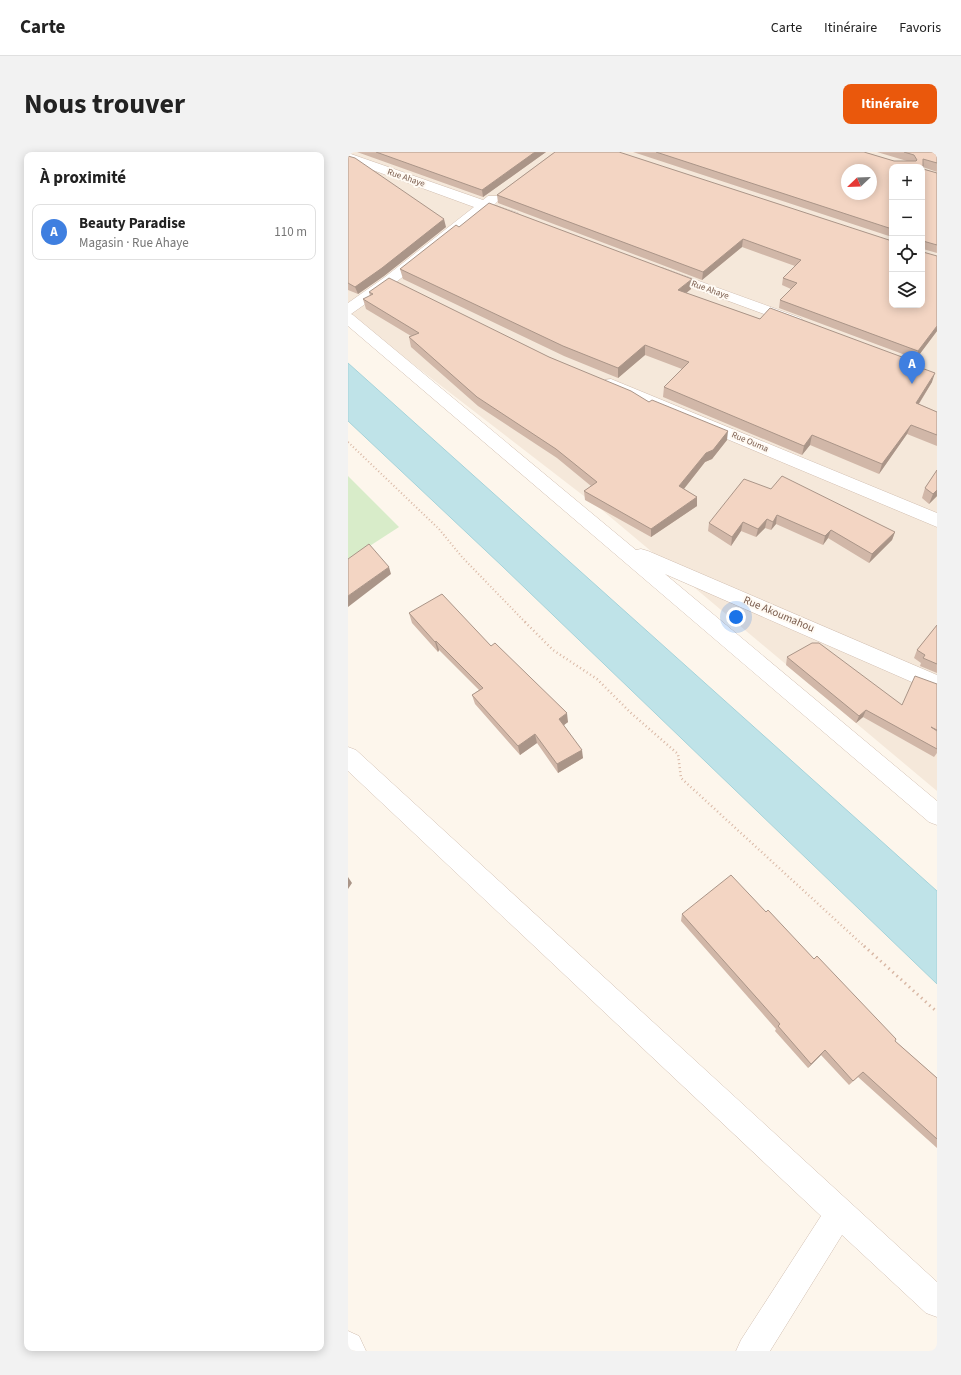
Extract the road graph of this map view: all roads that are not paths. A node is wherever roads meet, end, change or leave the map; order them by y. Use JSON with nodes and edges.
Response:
{"nodes":[{"id":1,"x":348,"y":157,"type":"edge"},
{"id":2,"x":502,"y":192,"type":"edge"},
{"id":3,"x":484,"y":205,"type":"junction"},
{"id":4,"x":529,"y":222,"type":"edge"},
{"id":5,"x":648,"y":266,"type":"edge"},
{"id":6,"x":348,"y":310,"type":"edge"},
{"id":7,"x":348,"y":318,"type":"edge"},
{"id":8,"x":811,"y":327,"type":"edge"},
{"id":9,"x":593,"y":376,"type":"edge"},
{"id":10,"x":937,"y":520,"type":"edge"},
{"id":11,"x":619,"y":547,"type":"junction"},
{"id":12,"x":937,"y":684,"type":"edge"},
{"id":13,"x":348,"y":757,"type":"edge"},
{"id":14,"x":937,"y":815,"type":"edge"},
{"id":15,"x":839,"y":1213,"type":"junction"},
{"id":16,"x":937,"y":1302,"type":"edge"},
{"id":17,"x":348,"y":1347,"type":"edge"},
{"id":18,"x":350,"y":1351,"type":"edge"},
{"id":19,"x":752,"y":1351,"type":"edge"}],
"edges":[{"from":1,"to":3,"type":"street","name":"Rue Ahaye"},
{"from":2,"to":3,"type":"street"},
{"from":3,"to":4,"type":"street","name":"Rue Ahaye"},
{"from":3,"to":6,"type":"street"},
{"from":5,"to":8,"type":"street","name":"Rue Ahaye"},
{"from":7,"to":11,"type":"street"},
{"from":9,"to":10,"type":"street","name":"Rue Ouma"},
{"from":11,"to":12,"type":"street","name":"Rue Akoumahou"},
{"from":11,"to":14,"type":"street"},
{"from":13,"to":15,"type":"street"},
{"from":15,"to":16,"type":"street"},
{"from":15,"to":19,"type":"street"},
{"from":17,"to":18,"type":"street"}]}
